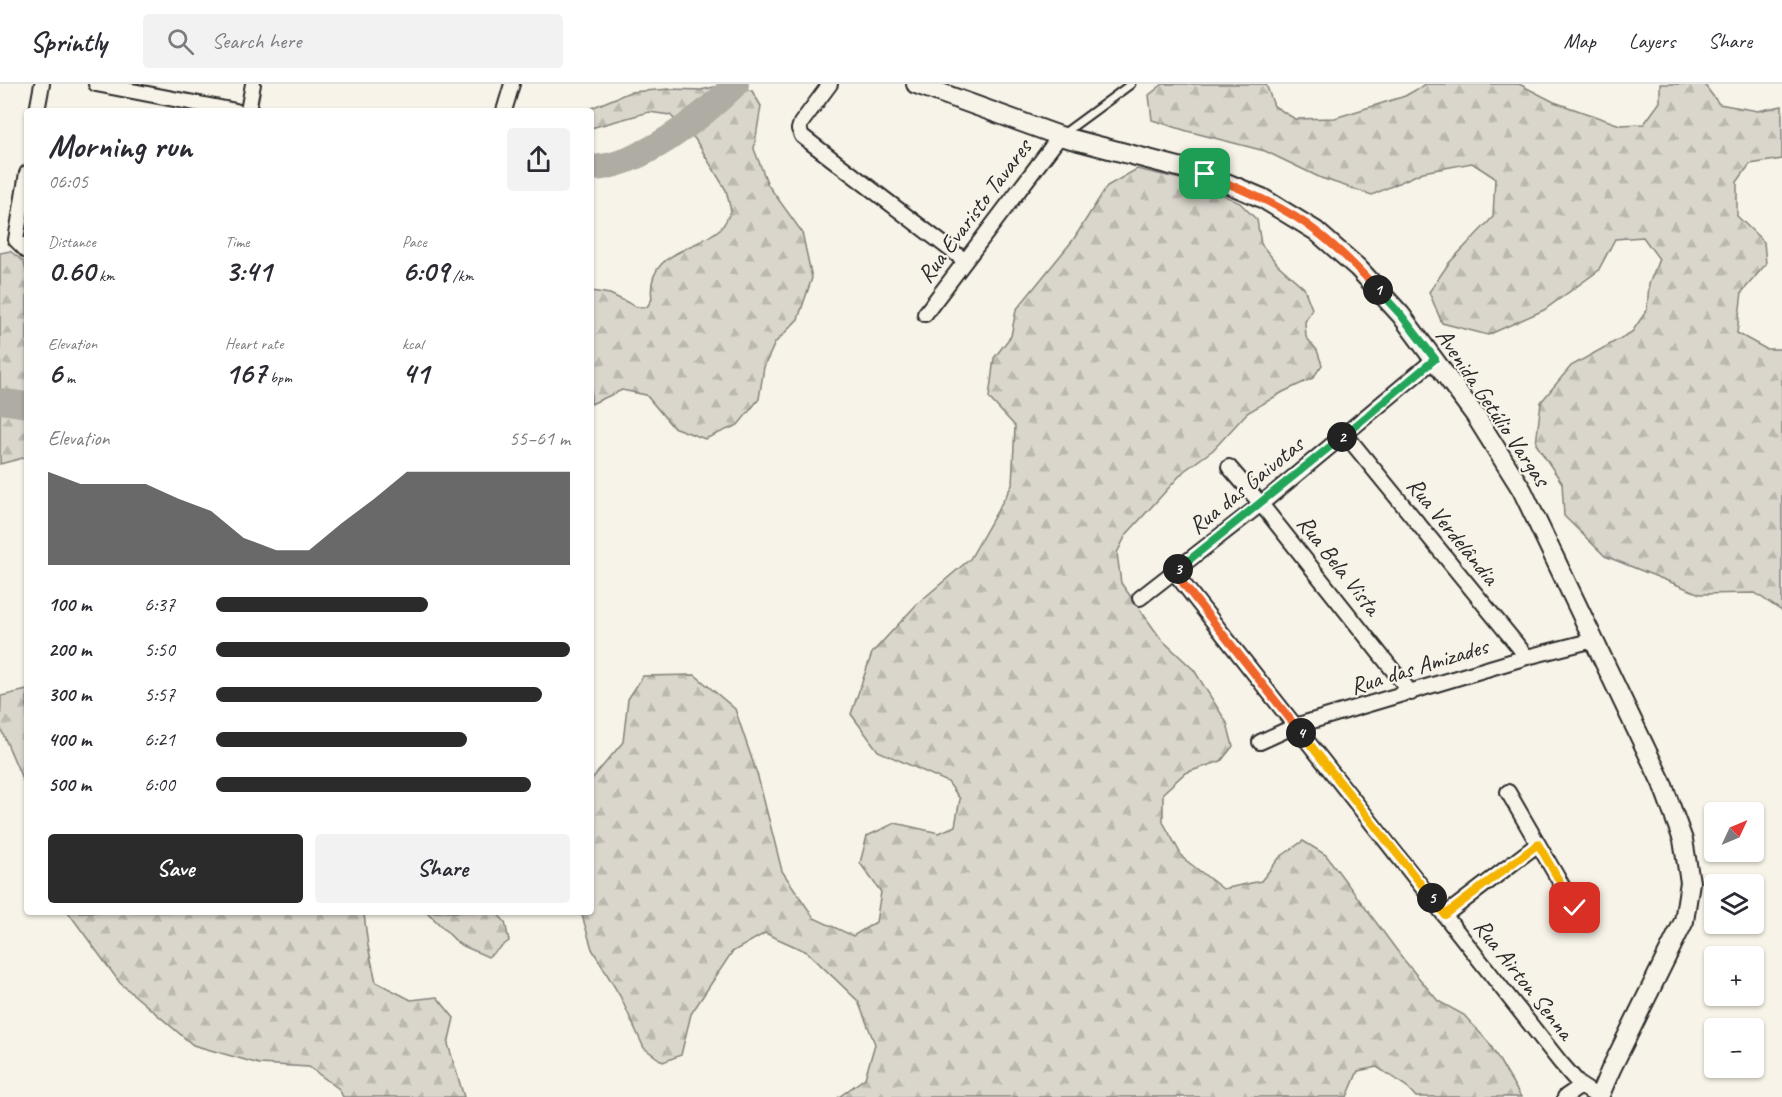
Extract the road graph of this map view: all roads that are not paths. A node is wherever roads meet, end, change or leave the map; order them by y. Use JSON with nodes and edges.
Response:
{"nodes":[{"id":1,"x":42,"y":84,"type":"edge"},
{"id":2,"x":96,"y":84,"type":"edge"},
{"id":3,"x":253,"y":84,"type":"edge"},
{"id":4,"x":512,"y":84,"type":"edge"},
{"id":5,"x":830,"y":84,"type":"edge"},
{"id":6,"x":916,"y":84,"type":"edge"},
{"id":7,"x":1131,"y":84,"type":"edge"},
{"id":8,"x":38,"y":108,"type":"edge"},
{"id":9,"x":220,"y":108,"type":"edge"},
{"id":10,"x":249,"y":108,"type":"edge"},
{"id":11,"x":505,"y":108,"type":"edge"},
{"id":12,"x":1060,"y":136,"type":"junction"},
{"id":13,"x":24,"y":191,"type":"edge"},
{"id":14,"x":24,"y":248,"type":"edge"},
{"id":15,"x":964,"y":260,"type":"junction"},
{"id":16,"x":925,"y":314,"type":"dead end"},
{"id":17,"x":1435,"y":359,"type":"junction"},
{"id":18,"x":1345,"y":434,"type":"junction"},
{"id":19,"x":1229,"y":467,"type":"dead end"},
{"id":20,"x":1261,"y":504,"type":"junction"},
{"id":21,"x":1174,"y":572,"type":"junction"},
{"id":22,"x":1140,"y":598,"type":"dead end"},
{"id":23,"x":1594,"y":640,"type":"junction"},
{"id":24,"x":1527,"y":657,"type":"junction"},
{"id":25,"x":1411,"y":693,"type":"junction"},
{"id":26,"x":1295,"y":726,"type":"junction"},
{"id":27,"x":1260,"y":742,"type":"dead end"},
{"id":28,"x":1508,"y":792,"type":"dead end"},
{"id":29,"x":1538,"y":844,"type":"junction"},
{"id":30,"x":1575,"y":908,"type":"dead end"},
{"id":31,"x":1445,"y":915,"type":"junction"},
{"id":32,"x":1581,"y":1086,"type":"junction"},
{"id":33,"x":1565,"y":1097,"type":"edge"},
{"id":34,"x":1599,"y":1097,"type":"edge"}],
"edges":[{"from":1,"to":8,"type":"street"},
{"from":2,"to":9,"type":"street"},
{"from":3,"to":10,"type":"street"},
{"from":4,"to":11,"type":"street"},
{"from":5,"to":15,"type":"street"},
{"from":6,"to":12,"type":"street","name":"Avenida Getúlio Vargas"},
{"from":7,"to":12,"type":"lane"},
{"from":12,"to":15,"type":"street","name":"Rua Evaristo Tavares"},
{"from":12,"to":17,"type":"street","name":"Avenida Getúlio Vargas"},
{"from":13,"to":14,"type":"street"},
{"from":15,"to":16,"type":"street","name":"Rua Evaristo Tavares"},
{"from":17,"to":18,"type":"street","name":"Rua das Gaivotas"},
{"from":17,"to":23,"type":"street","name":"Avenida Getúlio Vargas"},
{"from":18,"to":20,"type":"street","name":"Rua das Gaivotas"},
{"from":18,"to":24,"type":"street","name":"Rua Verdelândia"},
{"from":19,"to":20,"type":"street","name":"Rua Bela Vista"},
{"from":20,"to":21,"type":"street","name":"Rua das Gaivotas"},
{"from":20,"to":25,"type":"street","name":"Rua Bela Vista"},
{"from":21,"to":22,"type":"street","name":"Rua das Gaivotas"},
{"from":21,"to":26,"type":"street","name":"Rua Airton Senna"},
{"from":23,"to":24,"type":"street","name":"Rua das Amizades"},
{"from":23,"to":34,"type":"street","name":"Avenida Getúlio Vargas"},
{"from":24,"to":25,"type":"street","name":"Rua das Amizades"},
{"from":25,"to":26,"type":"street","name":"Rua das Amizades"},
{"from":26,"to":27,"type":"street","name":"Rua das Amizades"},
{"from":26,"to":31,"type":"street","name":"Rua Airton Senna"},
{"from":28,"to":29,"type":"street"},
{"from":29,"to":30,"type":"street"},
{"from":29,"to":31,"type":"street"},
{"from":31,"to":32,"type":"street","name":"Rua Airton Senna"},
{"from":32,"to":33,"type":"street"},
{"from":32,"to":34,"type":"street","name":"Rua Airton Senna"}]}
